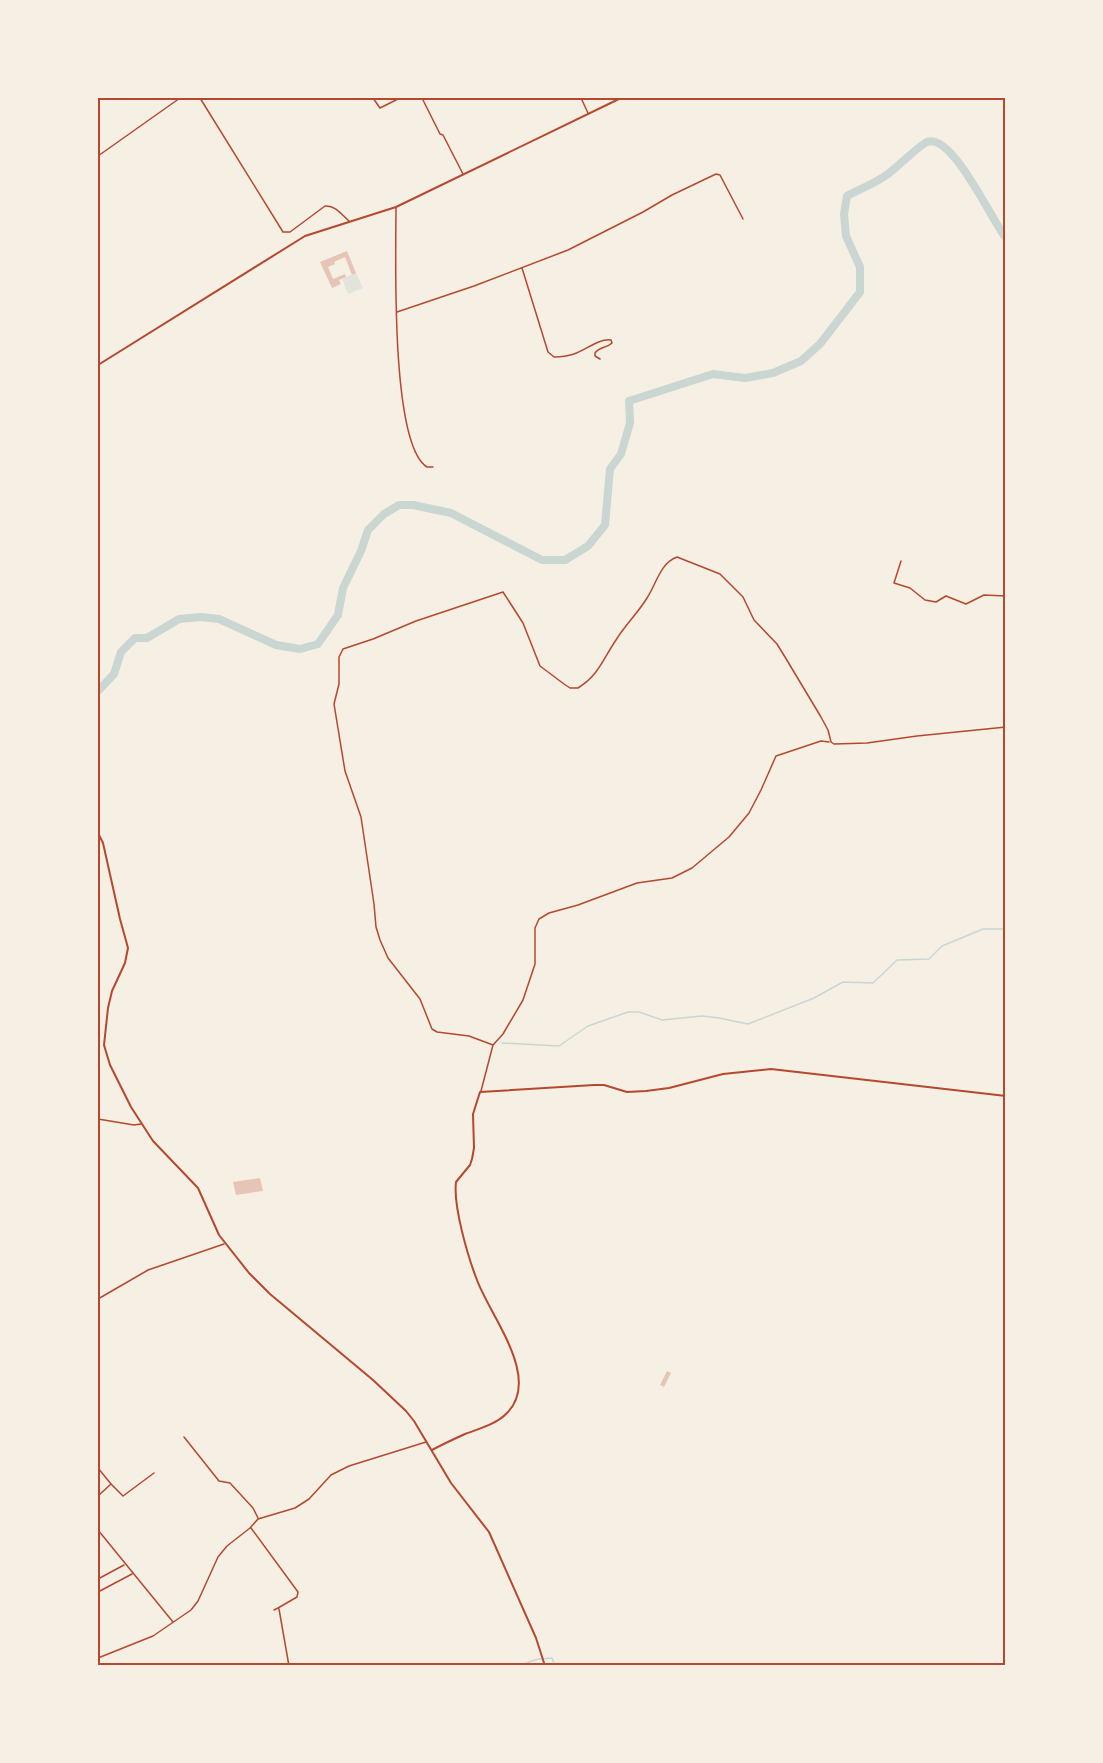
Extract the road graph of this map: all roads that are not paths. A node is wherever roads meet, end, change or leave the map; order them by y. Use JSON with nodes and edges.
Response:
{"nodes":[{"id":1,"x":180,"y":98,"type":"edge"},
{"id":2,"x":200,"y":98,"type":"edge"},
{"id":3,"x":373,"y":98,"type":"edge"},
{"id":4,"x":400,"y":98,"type":"edge"},
{"id":5,"x":581,"y":98,"type":"edge"},
{"id":6,"x":621,"y":98,"type":"edge"},
{"id":7,"x":423,"y":100,"type":"dead end"},
{"id":8,"x":588,"y":114,"type":"junction"},
{"id":9,"x":98,"y":156,"type":"edge"},
{"id":10,"x":463,"y":175,"type":"junction"},
{"id":11,"x":396,"y":207,"type":"junction"},
{"id":12,"x":743,"y":219,"type":"dead end"},
{"id":13,"x":350,"y":221,"type":"junction"},
{"id":14,"x":522,"y":267,"type":"junction"},
{"id":15,"x":397,"y":312,"type":"junction"},
{"id":16,"x":600,"y":359,"type":"dead end"},
{"id":17,"x":98,"y":365,"type":"edge"},
{"id":18,"x":433,"y":467,"type":"dead end"},
{"id":19,"x":900,"y":561,"type":"dead end"},
{"id":20,"x":1005,"y":596,"type":"edge"},
{"id":21,"x":1005,"y":727,"type":"edge"},
{"id":22,"x":831,"y":742,"type":"junction"},
{"id":23,"x":98,"y":833,"type":"edge"},
{"id":24,"x":493,"y":1045,"type":"junction"},
{"id":25,"x":480,"y":1092,"type":"junction"},
{"id":26,"x":1005,"y":1096,"type":"edge"},
{"id":27,"x":98,"y":1119,"type":"edge"},
{"id":28,"x":141,"y":1124,"type":"junction"},
{"id":29,"x":224,"y":1243,"type":"junction"},
{"id":30,"x":98,"y":1299,"type":"edge"},
{"id":31,"x":184,"y":1437,"type":"dead end"},
{"id":32,"x":427,"y":1442,"type":"junction"},
{"id":33,"x":431,"y":1450,"type":"junction"},
{"id":34,"x":98,"y":1468,"type":"edge"},
{"id":35,"x":154,"y":1473,"type":"dead end"},
{"id":36,"x":111,"y":1484,"type":"junction"},
{"id":37,"x":98,"y":1496,"type":"edge"},
{"id":38,"x":258,"y":1519,"type":"junction"},
{"id":39,"x":250,"y":1528,"type":"junction"},
{"id":40,"x":98,"y":1530,"type":"edge"},
{"id":41,"x":101,"y":1534,"type":"junction"},
{"id":42,"x":98,"y":1536,"type":"edge"},
{"id":43,"x":125,"y":1565,"type":"junction"},
{"id":44,"x":132,"y":1573,"type":"junction"},
{"id":45,"x":98,"y":1580,"type":"edge"},
{"id":46,"x":98,"y":1592,"type":"edge"},
{"id":47,"x":278,"y":1608,"type":"junction"},
{"id":48,"x":274,"y":1610,"type":"dead end"},
{"id":49,"x":174,"y":1622,"type":"junction"},
{"id":50,"x":98,"y":1658,"type":"edge"},
{"id":51,"x":544,"y":1664,"type":"edge"},
{"id":52,"x":289,"y":1665,"type":"edge"}],
"edges":[{"from":1,"to":9,"type":"street"},
{"from":2,"to":13,"type":"street"},
{"from":3,"to":4,"type":"street"},
{"from":5,"to":8,"type":"street"},
{"from":6,"to":8,"type":"street"},
{"from":7,"to":10,"type":"street"},
{"from":8,"to":10,"type":"street"},
{"from":10,"to":11,"type":"street"},
{"from":11,"to":13,"type":"street"},
{"from":11,"to":15,"type":"street"},
{"from":12,"to":14,"type":"street"},
{"from":13,"to":17,"type":"street"},
{"from":14,"to":15,"type":"street"},
{"from":14,"to":16,"type":"street"},
{"from":15,"to":18,"type":"street"},
{"from":19,"to":20,"type":"street"},
{"from":21,"to":22,"type":"street"},
{"from":22,"to":24,"type":"street"},
{"from":22,"to":24,"type":"street"},
{"from":23,"to":28,"type":"street"},
{"from":24,"to":25,"type":"street"},
{"from":25,"to":26,"type":"street"},
{"from":25,"to":33,"type":"street"},
{"from":27,"to":28,"type":"street"},
{"from":28,"to":29,"type":"street"},
{"from":29,"to":30,"type":"street"},
{"from":29,"to":32,"type":"street"},
{"from":31,"to":38,"type":"street"},
{"from":32,"to":33,"type":"street"},
{"from":32,"to":38,"type":"street"},
{"from":33,"to":51,"type":"street"},
{"from":34,"to":36,"type":"street"},
{"from":35,"to":36,"type":"street"},
{"from":36,"to":37,"type":"street"},
{"from":38,"to":39,"type":"street"},
{"from":39,"to":47,"type":"street"},
{"from":39,"to":49,"type":"street"},
{"from":40,"to":41,"type":"street"},
{"from":41,"to":42,"type":"street"},
{"from":41,"to":43,"type":"street"},
{"from":43,"to":44,"type":"street"},
{"from":43,"to":45,"type":"street"},
{"from":44,"to":46,"type":"street"},
{"from":44,"to":49,"type":"street"},
{"from":47,"to":48,"type":"street"},
{"from":47,"to":52,"type":"street"},
{"from":49,"to":50,"type":"street"}]}
